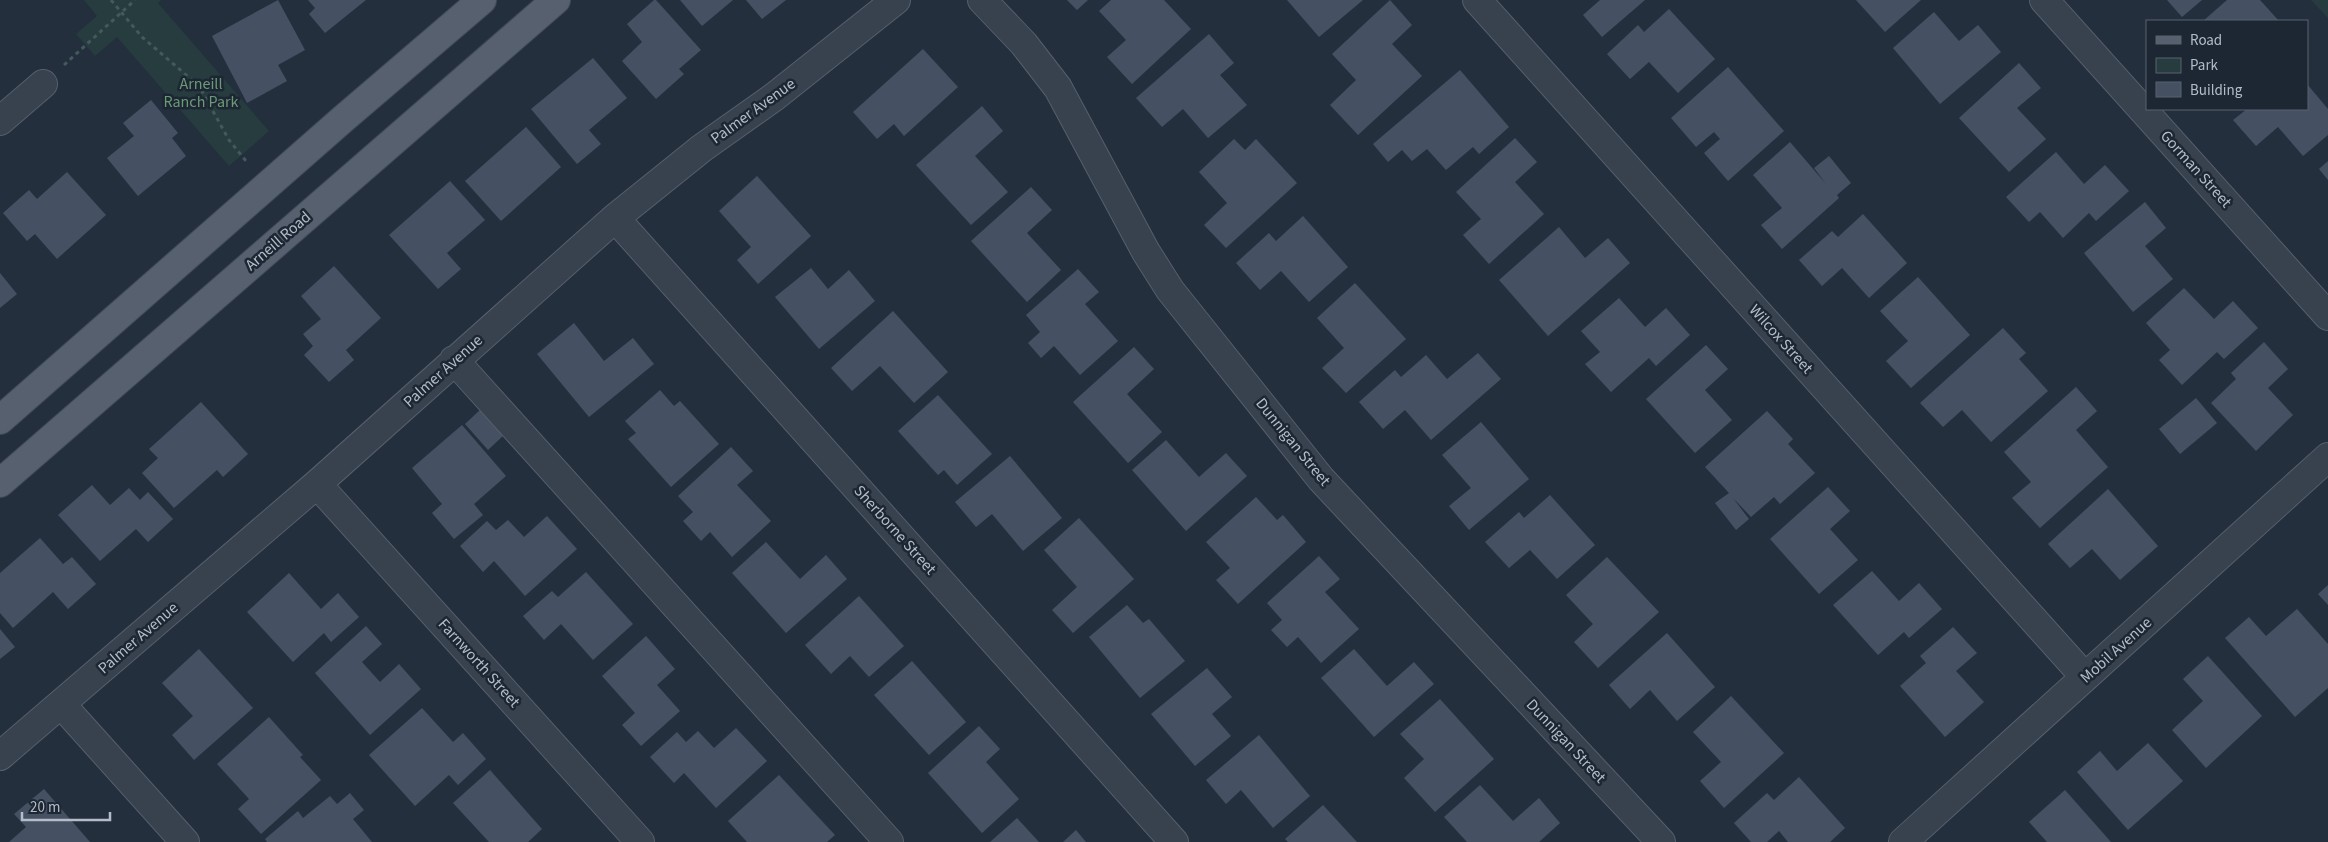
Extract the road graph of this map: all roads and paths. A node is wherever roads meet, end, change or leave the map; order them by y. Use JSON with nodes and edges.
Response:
{"nodes":[{"id":1,"x":111,"y":0,"type":"edge"},
{"id":2,"x":135,"y":0,"type":"edge"},
{"id":3,"x":482,"y":0,"type":"edge"},
{"id":4,"x":556,"y":0,"type":"edge"},
{"id":5,"x":896,"y":0,"type":"edge"},
{"id":6,"x":982,"y":0,"type":"edge"},
{"id":7,"x":1477,"y":0,"type":"edge"},
{"id":8,"x":2044,"y":0,"type":"edge"},
{"id":9,"x":121,"y":12,"type":"junction"},
{"id":10,"x":43,"y":84,"type":"joint"},
{"id":11,"x":0,"y":121,"type":"edge"},
{"id":12,"x":246,"y":160,"type":"dead end"},
{"id":13,"x":615,"y":218,"type":"junction"},
{"id":14,"x":2328,"y":316,"type":"edge"},
{"id":15,"x":454,"y":360,"type":"junction"},
{"id":16,"x":0,"y":420,"type":"edge"},
{"id":17,"x":2328,"y":457,"type":"edge"},
{"id":18,"x":0,"y":483,"type":"edge"},
{"id":19,"x":317,"y":484,"type":"junction"},
{"id":20,"x":2085,"y":677,"type":"junction"},
{"id":21,"x":61,"y":704,"type":"junction"},
{"id":22,"x":0,"y":756,"type":"edge"},
{"id":23,"x":185,"y":842,"type":"edge"},
{"id":24,"x":640,"y":842,"type":"edge"},
{"id":25,"x":889,"y":842,"type":"edge"},
{"id":26,"x":1174,"y":842,"type":"edge"},
{"id":27,"x":1661,"y":842,"type":"edge"},
{"id":28,"x":1903,"y":842,"type":"edge"}],
"edges":[{"from":1,"to":9,"type":"path"},
{"from":2,"to":9,"type":"path"},
{"from":3,"to":16,"type":"main road"},
{"from":4,"to":18,"type":"main road","name":"Arneill Road"},
{"from":5,"to":13,"type":"street","name":"Palmer Avenue"},
{"from":6,"to":27,"type":"street","name":"Dunnigan Street"},
{"from":7,"to":20,"type":"street","name":"Wilcox Street"},
{"from":8,"to":14,"type":"street","name":"Gorman Street"},
{"from":9,"to":10,"type":"path"},
{"from":9,"to":12,"type":"path"},
{"from":10,"to":11,"type":"street"},
{"from":13,"to":15,"type":"street","name":"Palmer Avenue"},
{"from":13,"to":26,"type":"street","name":"Sherborne Street"},
{"from":15,"to":19,"type":"street","name":"Palmer Avenue"},
{"from":15,"to":25,"type":"street"},
{"from":17,"to":20,"type":"street","name":"Mobil Avenue"},
{"from":19,"to":21,"type":"street","name":"Palmer Avenue"},
{"from":19,"to":24,"type":"street","name":"Farnworth Street"},
{"from":20,"to":28,"type":"street","name":"Mobil Avenue"},
{"from":21,"to":22,"type":"street","name":"Palmer Avenue"},
{"from":21,"to":23,"type":"street"}]}
